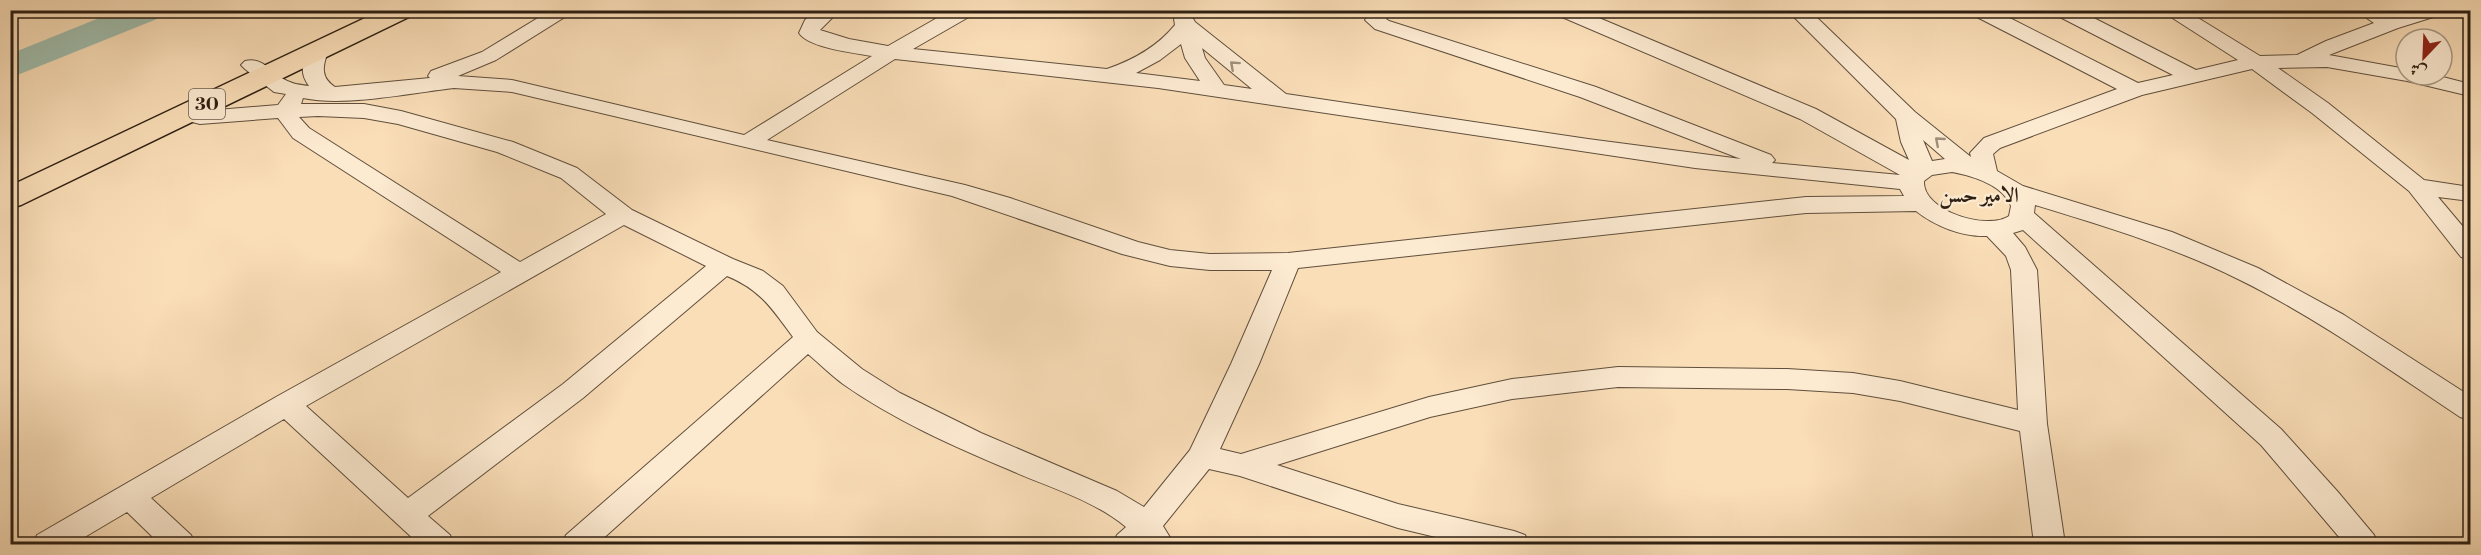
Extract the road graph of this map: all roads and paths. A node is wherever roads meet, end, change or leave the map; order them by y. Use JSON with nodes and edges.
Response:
{"nodes":[{"id":1,"x":369,"y":10,"type":"edge"},
{"id":2,"x":404,"y":10,"type":"edge"},
{"id":3,"x":566,"y":10,"type":"edge"},
{"id":4,"x":830,"y":10,"type":"edge"},
{"id":5,"x":967,"y":10,"type":"edge"},
{"id":6,"x":1383,"y":10,"type":"edge"},
{"id":7,"x":1562,"y":10,"type":"edge"},
{"id":8,"x":1797,"y":10,"type":"edge"},
{"id":9,"x":1978,"y":10,"type":"edge"},
{"id":10,"x":2061,"y":10,"type":"edge"},
{"id":11,"x":2170,"y":10,"type":"edge"},
{"id":12,"x":2365,"y":10,"type":"edge"},
{"id":13,"x":2436,"y":10,"type":"edge"},
{"id":14,"x":1184,"y":18,"type":"edge"},
{"id":15,"x":2391,"y":24,"type":"junction"},
{"id":16,"x":318,"y":52,"type":"junction"},
{"id":17,"x":892,"y":52,"type":"junction"},
{"id":18,"x":2256,"y":62,"type":"junction"},
{"id":19,"x":2300,"y":62,"type":"junction"},
{"id":20,"x":259,"y":71,"type":"junction"},
{"id":21,"x":2394,"y":73,"type":"edge"},
{"id":22,"x":1110,"y":76,"type":"junction"},
{"id":23,"x":2192,"y":76,"type":"junction"},
{"id":24,"x":2454,"y":86,"type":"edge"},
{"id":25,"x":399,"y":89,"type":"junction"},
{"id":26,"x":2135,"y":90,"type":"junction"},
{"id":27,"x":2470,"y":90,"type":"edge"},
{"id":28,"x":1217,"y":91,"type":"junction"},
{"id":29,"x":332,"y":94,"type":"junction"},
{"id":30,"x":1281,"y":99,"type":"junction"},
{"id":31,"x":293,"y":101,"type":"junction"},
{"id":32,"x":1907,"y":117,"type":"junction"},
{"id":33,"x":145,"y":134,"type":"junction"},
{"id":34,"x":747,"y":142,"type":"junction"},
{"id":35,"x":1978,"y":171,"type":"junction"},
{"id":36,"x":1803,"y":175,"type":"junction"},
{"id":37,"x":10,"y":180,"type":"edge"},
{"id":38,"x":1918,"y":182,"type":"junction"},
{"id":39,"x":2417,"y":186,"type":"junction"},
{"id":40,"x":2470,"y":194,"type":"edge"},
{"id":41,"x":10,"y":198,"type":"edge"},
{"id":42,"x":2018,"y":203,"type":"junction"},
{"id":43,"x":1826,"y":204,"type":"junction"},
{"id":44,"x":623,"y":215,"type":"junction"},
{"id":45,"x":1995,"y":230,"type":"junction"},
{"id":46,"x":2470,"y":251,"type":"edge"},
{"id":47,"x":1288,"y":261,"type":"junction"},
{"id":48,"x":724,"y":265,"type":"junction"},
{"id":49,"x":520,"y":273,"type":"junction"},
{"id":50,"x":808,"y":339,"type":"junction"},
{"id":51,"x":286,"y":404,"type":"junction"},
{"id":52,"x":2470,"y":410,"type":"edge"},
{"id":53,"x":2033,"y":424,"type":"junction"},
{"id":54,"x":1202,"y":456,"type":"junction"},
{"id":55,"x":1241,"y":465,"type":"junction"},
{"id":56,"x":131,"y":496,"type":"junction"},
{"id":57,"x":407,"y":515,"type":"junction"},
{"id":58,"x":1144,"y":538,"type":"edge"},
{"id":59,"x":48,"y":544,"type":"edge"},
{"id":60,"x":180,"y":544,"type":"edge"},
{"id":61,"x":439,"y":544,"type":"edge"},
{"id":62,"x":577,"y":544,"type":"edge"},
{"id":63,"x":1514,"y":544,"type":"edge"},
{"id":64,"x":2050,"y":544,"type":"edge"},
{"id":65,"x":2363,"y":544,"type":"edge"}],
"edges":[{"from":1,"to":20,"type":"main road","number":"30"},
{"from":2,"to":16,"type":"main road","number":"30"},
{"from":3,"to":25,"type":"street"},
{"from":4,"to":17,"type":"street"},
{"from":5,"to":17,"type":"street"},
{"from":6,"to":36,"type":"street"},
{"from":7,"to":38,"type":"street"},
{"from":8,"to":32,"type":"street"},
{"from":9,"to":26,"type":"street"},
{"from":10,"to":23,"type":"street"},
{"from":11,"to":18,"type":"street"},
{"from":12,"to":15,"type":"street"},
{"from":13,"to":15,"type":"street"},
{"from":14,"to":22,"type":"street"},
{"from":14,"to":28,"type":"street"},
{"from":30,"to":14,"type":"street","one_way":true},
{"from":15,"to":19,"type":"street"},
{"from":16,"to":20,"type":"main road","number":"30"},
{"from":16,"to":29,"type":"street"},
{"from":17,"to":22,"type":"street"},
{"from":17,"to":34,"type":"street"},
{"from":18,"to":19,"type":"street"},
{"from":18,"to":23,"type":"street"},
{"from":18,"to":39,"type":"street"},
{"from":19,"to":21,"type":"street"},
{"from":20,"to":31,"type":"street"},
{"from":20,"to":33,"type":"main road","number":"30"},
{"from":20,"to":37,"type":"main road","number":"30"},
{"from":22,"to":28,"type":"street"},
{"from":23,"to":26,"type":"street"},
{"from":24,"to":27,"type":"street"},
{"from":25,"to":29,"type":"street"},
{"from":25,"to":34,"type":"street"},
{"from":26,"to":35,"type":"street"},
{"from":28,"to":30,"type":"street"},
{"from":29,"to":31,"type":"street"},
{"from":30,"to":36,"type":"street"},
{"from":31,"to":33,"type":"street"},
{"from":31,"to":44,"type":"street"},
{"from":31,"to":49,"type":"street"},
{"from":35,"to":32,"type":"street","one_way":true},
{"from":32,"to":38,"type":"street"},
{"from":33,"to":41,"type":"main road","number":"30"},
{"from":34,"to":47,"type":"street"},
{"from":35,"to":38,"type":"street"},
{"from":35,"to":42,"type":"street"},
{"from":36,"to":38,"type":"street"},
{"from":36,"to":43,"type":"street"},
{"from":38,"to":43,"type":"street"},
{"from":38,"to":45,"type":"street"},
{"from":39,"to":40,"type":"street"},
{"from":39,"to":46,"type":"street"},
{"from":42,"to":45,"type":"street"},
{"from":42,"to":52,"type":"street"},
{"from":42,"to":65,"type":"street"},
{"from":43,"to":47,"type":"street"},
{"from":44,"to":48,"type":"street"},
{"from":44,"to":49,"type":"street"},
{"from":45,"to":53,"type":"street"},
{"from":47,"to":54,"type":"street"},
{"from":48,"to":50,"type":"street"},
{"from":48,"to":57,"type":"street"},
{"from":49,"to":51,"type":"street"},
{"from":50,"to":58,"type":"street"},
{"from":50,"to":62,"type":"street"},
{"from":51,"to":56,"type":"street"},
{"from":51,"to":57,"type":"street"},
{"from":53,"to":55,"type":"street"},
{"from":53,"to":64,"type":"street"},
{"from":54,"to":55,"type":"street"},
{"from":54,"to":58,"type":"street"},
{"from":55,"to":63,"type":"street"},
{"from":56,"to":59,"type":"street"},
{"from":56,"to":60,"type":"street"},
{"from":57,"to":61,"type":"street"}]}
